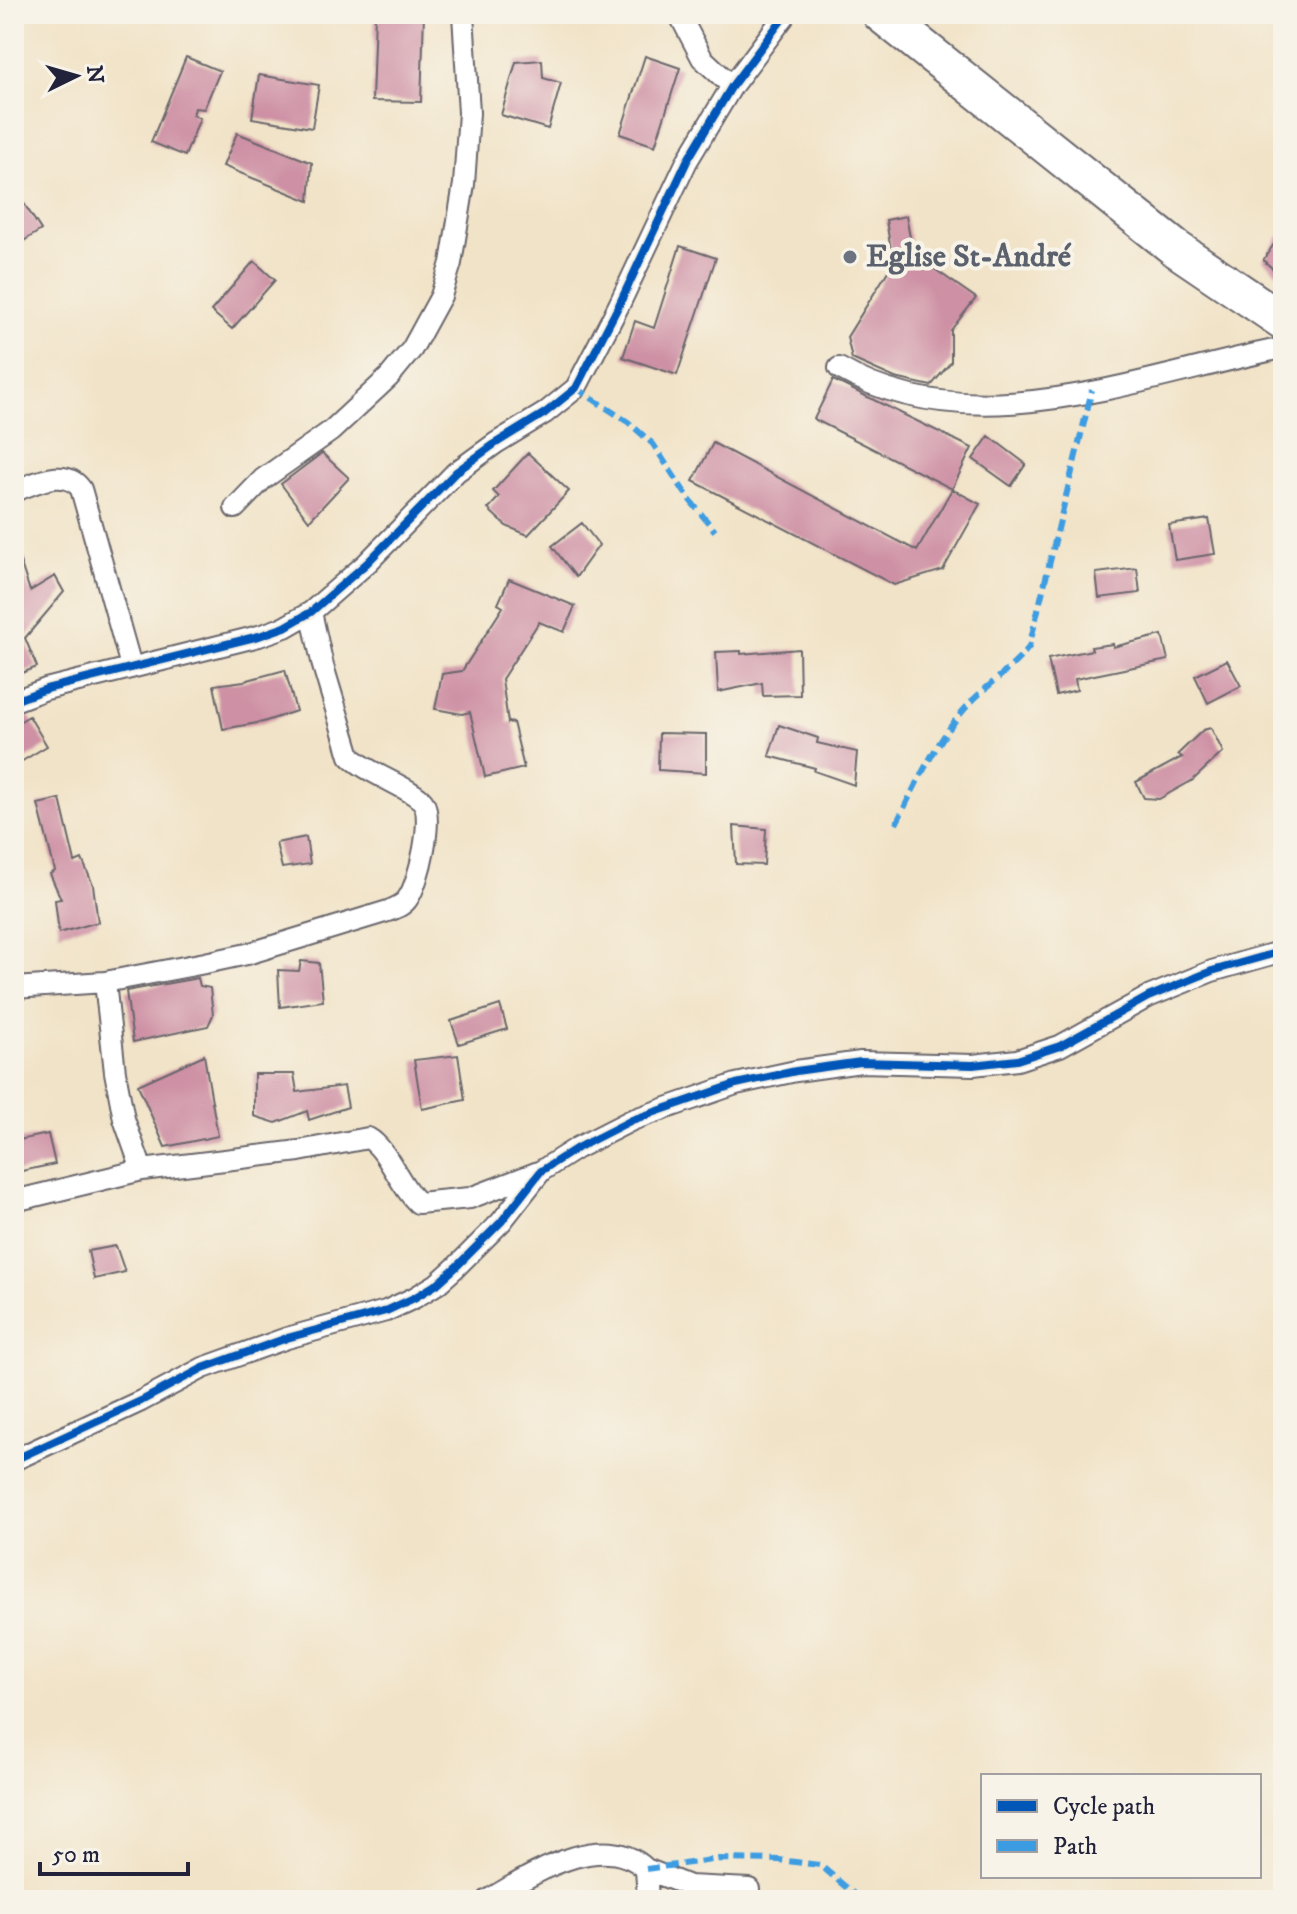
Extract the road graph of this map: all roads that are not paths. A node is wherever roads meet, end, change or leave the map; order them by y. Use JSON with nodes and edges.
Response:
{"nodes":[{"id":1,"x":463,"y":14,"type":"edge"},
{"id":2,"x":679,"y":14,"type":"edge"},
{"id":3,"x":786,"y":14,"type":"edge"},
{"id":4,"x":881,"y":14,"type":"edge"},
{"id":5,"x":732,"y":86,"type":"junction"},
{"id":6,"x":1283,"y":321,"type":"edge"},
{"id":7,"x":1283,"y":348,"type":"edge"},
{"id":8,"x":839,"y":368,"type":"dead end"},
{"id":9,"x":14,"y":491,"type":"edge"},
{"id":10,"x":235,"y":508,"type":"dead end"},
{"id":11,"x":311,"y":612,"type":"junction"},
{"id":12,"x":131,"y":666,"type":"junction"},
{"id":13,"x":14,"y":701,"type":"edge"},
{"id":14,"x":1283,"y":951,"type":"edge"},
{"id":15,"x":105,"y":982,"type":"junction"},
{"id":16,"x":14,"y":988,"type":"edge"},
{"id":17,"x":142,"y":1170,"type":"junction"},
{"id":18,"x":541,"y":1171,"type":"junction"},
{"id":19,"x":14,"y":1201,"type":"edge"},
{"id":20,"x":14,"y":1460,"type":"edge"},
{"id":21,"x":646,"y":1869,"type":"junction"},
{"id":22,"x":749,"y":1889,"type":"dead end"},
{"id":23,"x":488,"y":1900,"type":"edge"},
{"id":24,"x":648,"y":1900,"type":"edge"}],
"edges":[{"from":1,"to":10,"type":"street"},
{"from":2,"to":5,"type":"street"},
{"from":3,"to":5,"type":"street"},
{"from":4,"to":6,"type":"highway"},
{"from":5,"to":11,"type":"street"},
{"from":7,"to":8,"type":"street"},
{"from":9,"to":12,"type":"street"},
{"from":11,"to":12,"type":"street"},
{"from":11,"to":15,"type":"street"},
{"from":12,"to":13,"type":"street"},
{"from":14,"to":18,"type":"street"},
{"from":15,"to":16,"type":"street"},
{"from":15,"to":17,"type":"street"},
{"from":17,"to":18,"type":"street"},
{"from":17,"to":19,"type":"street"},
{"from":18,"to":20,"type":"street"},
{"from":21,"to":22,"type":"street"},
{"from":21,"to":23,"type":"street"},
{"from":21,"to":24,"type":"street"}]}
